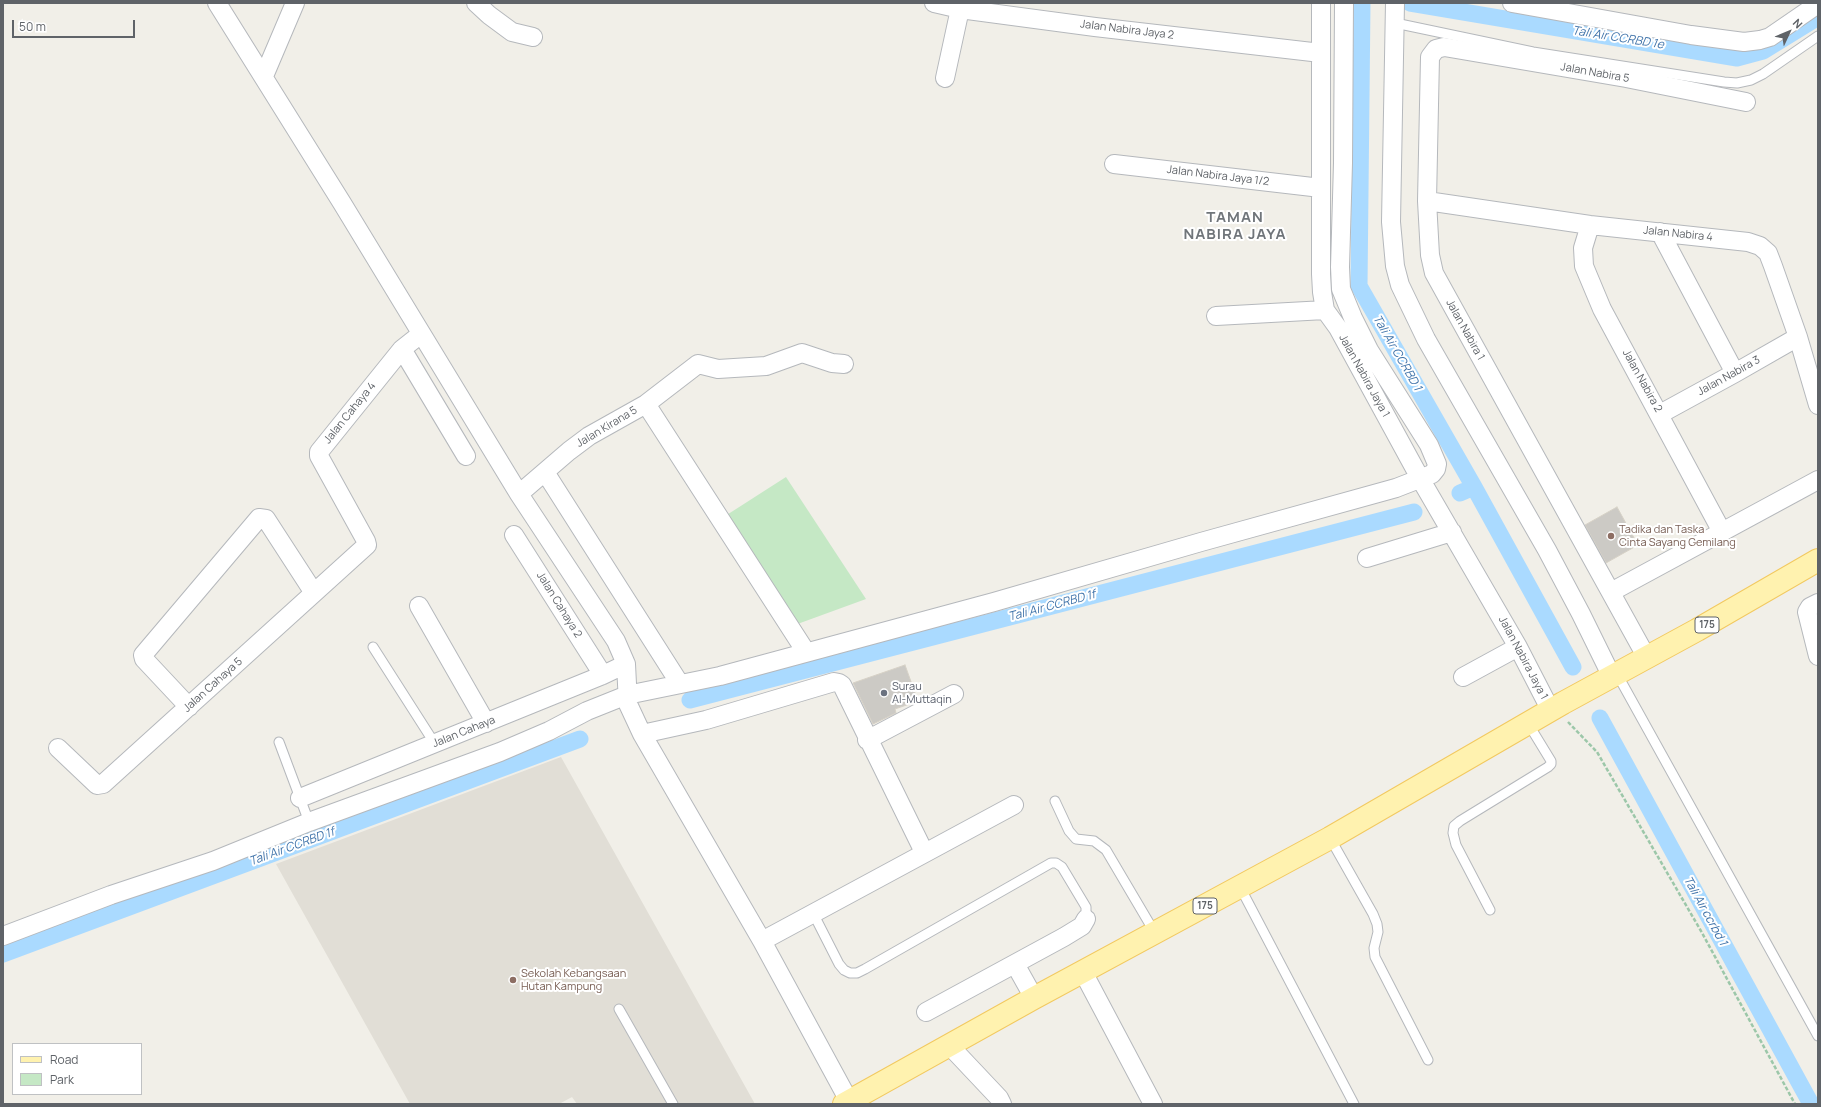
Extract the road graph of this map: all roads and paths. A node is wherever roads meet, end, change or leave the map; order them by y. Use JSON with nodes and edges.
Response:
{"nodes":[{"id":1,"x":217,"y":3,"type":"edge"},
{"id":2,"x":295,"y":3,"type":"edge"},
{"id":3,"x":476,"y":3,"type":"edge"},
{"id":4,"x":934,"y":3,"type":"edge"},
{"id":5,"x":1321,"y":3,"type":"edge"},
{"id":6,"x":1344,"y":3,"type":"edge"},
{"id":7,"x":1395,"y":3,"type":"edge"},
{"id":8,"x":1512,"y":3,"type":"edge"},
{"id":9,"x":1818,"y":4,"type":"edge"},
{"id":10,"x":960,"y":9,"type":"junction"},
{"id":11,"x":1395,"y":23,"type":"junction"},
{"id":12,"x":1818,"y":36,"type":"edge"},
{"id":13,"x":533,"y":37,"type":"dead end"},
{"id":14,"x":1444,"y":46,"type":"joint"},
{"id":15,"x":1321,"y":53,"type":"junction"},
{"id":16,"x":264,"y":76,"type":"junction"},
{"id":17,"x":945,"y":78,"type":"dead end"},
{"id":18,"x":1746,"y":102,"type":"dead end"},
{"id":19,"x":1114,"y":164,"type":"dead end"},
{"id":20,"x":1321,"y":188,"type":"junction"},
{"id":21,"x":1427,"y":201,"type":"junction"},
{"id":22,"x":1590,"y":226,"type":"junction"},
{"id":23,"x":1660,"y":232,"type":"junction"},
{"id":24,"x":1325,"y":310,"type":"junction"},
{"id":25,"x":1216,"y":316,"type":"dead end"},
{"id":26,"x":421,"y":334,"type":"junction"},
{"id":27,"x":1798,"y":336,"type":"junction"},
{"id":28,"x":402,"y":349,"type":"junction"},
{"id":29,"x":844,"y":364,"type":"dead end"},
{"id":30,"x":1735,"y":373,"type":"junction"},
{"id":31,"x":646,"y":404,"type":"junction"},
{"id":32,"x":1818,"y":405,"type":"edge"},
{"id":33,"x":1660,"y":414,"type":"junction"},
{"id":34,"x":466,"y":456,"type":"dead end"},
{"id":35,"x":545,"y":472,"type":"junction"},
{"id":36,"x":1421,"y":480,"type":"junction"},
{"id":37,"x":1818,"y":480,"type":"edge"},
{"id":38,"x":519,"y":494,"type":"junction"},
{"id":39,"x":1452,"y":532,"type":"junction"},
{"id":40,"x":1722,"y":532,"type":"junction"},
{"id":41,"x":514,"y":535,"type":"dead end"},
{"id":42,"x":367,"y":545,"type":"joint"},
{"id":43,"x":1367,"y":558,"type":"dead end"},
{"id":44,"x":1818,"y":560,"type":"edge"},
{"id":45,"x":1611,"y":592,"type":"junction"},
{"id":46,"x":314,"y":594,"type":"junction"},
{"id":47,"x":1818,"y":603,"type":"edge"},
{"id":48,"x":419,"y":606,"type":"dead end"},
{"id":49,"x":373,"y":647,"type":"dead end"},
{"id":50,"x":1518,"y":647,"type":"junction"},
{"id":51,"x":806,"y":652,"type":"junction"},
{"id":52,"x":1818,"y":656,"type":"edge"},
{"id":53,"x":1646,"y":658,"type":"junction"},
{"id":54,"x":626,"y":664,"type":"junction"},
{"id":55,"x":603,"y":675,"type":"junction"},
{"id":56,"x":1463,"y":677,"type":"dead end"},
{"id":57,"x":1608,"y":680,"type":"junction"},
{"id":58,"x":680,"y":684,"type":"junction"},
{"id":59,"x":954,"y":694,"type":"dead end"},
{"id":60,"x":627,"y":695,"type":"junction"},
{"id":61,"x":189,"y":707,"type":"junction"},
{"id":62,"x":1556,"y":708,"type":"junction"},
{"id":63,"x":486,"y":723,"type":"junction"},
{"id":64,"x":1529,"y":725,"type":"junction"},
{"id":65,"x":642,"y":734,"type":"junction"},
{"id":66,"x":867,"y":740,"type":"junction"},
{"id":67,"x":279,"y":742,"type":"dead end"},
{"id":68,"x":435,"y":744,"type":"junction"},
{"id":69,"x":58,"y":748,"type":"dead end"},
{"id":70,"x":300,"y":798,"type":"junction"},
{"id":71,"x":1056,"y":801,"type":"dead end"},
{"id":72,"x":1014,"y":804,"type":"dead end"},
{"id":73,"x":309,"y":822,"type":"junction"},
{"id":74,"x":1330,"y":838,"type":"junction"},
{"id":75,"x":924,"y":852,"type":"junction"},
{"id":76,"x":1240,"y":887,"type":"junction"},
{"id":77,"x":1490,"y":910,"type":"dead end"},
{"id":78,"x":812,"y":913,"type":"junction"},
{"id":79,"x":1086,"y":919,"type":"joint"},
{"id":80,"x":1155,"y":933,"type":"junction"},
{"id":81,"x":3,"y":936,"type":"edge"},
{"id":82,"x":762,"y":941,"type":"junction"},
{"id":83,"x":1015,"y":964,"type":"junction"},
{"id":84,"x":1083,"y":972,"type":"junction"},
{"id":85,"x":1034,"y":998,"type":"junction"},
{"id":86,"x":619,"y":1008,"type":"dead end"},
{"id":87,"x":926,"y":1012,"type":"dead end"},
{"id":88,"x":1818,"y":1036,"type":"edge"},
{"id":89,"x":949,"y":1045,"type":"junction"},
{"id":90,"x":1428,"y":1060,"type":"dead end"},
{"id":91,"x":847,"y":1102,"type":"edge"},
{"id":92,"x":673,"y":1104,"type":"edge"},
{"id":93,"x":1002,"y":1104,"type":"edge"},
{"id":94,"x":1152,"y":1104,"type":"edge"},
{"id":95,"x":1354,"y":1104,"type":"edge"},
{"id":96,"x":1795,"y":1104,"type":"edge"}],
"edges":[{"from":1,"to":16,"type":"street"},
{"from":2,"to":16,"type":"street"},
{"from":3,"to":13,"type":"street"},
{"from":4,"to":10,"type":"street","name":"Jalan Nabira Jaya 2"},
{"from":5,"to":15,"type":"street","name":"Jalan Nabira Jaya 1"},
{"from":6,"to":36,"type":"street"},
{"from":7,"to":11,"type":"street"},
{"from":8,"to":9,"type":"street"},
{"from":10,"to":15,"type":"street","name":"Jalan Nabira Jaya 2"},
{"from":10,"to":17,"type":"street"},
{"from":11,"to":12,"type":"lane"},
{"from":11,"to":57,"type":"street"},
{"from":14,"to":18,"type":"street","name":"Jalan Nabira 5"},
{"from":14,"to":21,"type":"street","name":"Jalan Nabira 1"},
{"from":15,"to":20,"type":"street","name":"Jalan Nabira Jaya 1"},
{"from":16,"to":26,"type":"street"},
{"from":19,"to":20,"type":"street","name":"Jalan Nabira Jaya 1/2"},
{"from":20,"to":24,"type":"street","name":"Jalan Nabira Jaya 1"},
{"from":21,"to":22,"type":"street","name":"Jalan Nabira 4"},
{"from":21,"to":45,"type":"street","name":"Jalan Nabira 1"},
{"from":22,"to":23,"type":"street","name":"Jalan Nabira 4"},
{"from":22,"to":33,"type":"street","name":"Jalan Nabira 2"},
{"from":23,"to":27,"type":"street","name":"Jalan Nabira 4"},
{"from":23,"to":30,"type":"street"},
{"from":24,"to":25,"type":"street"},
{"from":24,"to":36,"type":"street","name":"Jalan Nabira Jaya 1"},
{"from":26,"to":28,"type":"street","name":"Jalan Cahaya 4"},
{"from":26,"to":38,"type":"street"},
{"from":27,"to":30,"type":"street","name":"Jalan Nabira 3"},
{"from":27,"to":32,"type":"street","name":"Jalan Nabira 4"},
{"from":28,"to":34,"type":"street"},
{"from":28,"to":42,"type":"street","name":"Jalan Cahaya 4"},
{"from":29,"to":31,"type":"street","name":"Jalan Kirana 5"},
{"from":30,"to":33,"type":"street","name":"Jalan Nabira 3"},
{"from":31,"to":35,"type":"street","name":"Jalan Kirana 5"},
{"from":31,"to":51,"type":"street"},
{"from":33,"to":40,"type":"street","name":"Jalan Nabira 2"},
{"from":35,"to":38,"type":"street","name":"Jalan Kirana 5"},
{"from":35,"to":58,"type":"street"},
{"from":36,"to":39,"type":"street","name":"Jalan Nabira Jaya 1"},
{"from":36,"to":51,"type":"street"},
{"from":37,"to":40,"type":"street"},
{"from":38,"to":54,"type":"street"},
{"from":39,"to":43,"type":"street"},
{"from":39,"to":50,"type":"street","name":"Jalan Nabira Jaya 1"},
{"from":40,"to":45,"type":"street"},
{"from":41,"to":55,"type":"street","name":"Jalan Cahaya 2"},
{"from":42,"to":46,"type":"street","name":"Jalan Cahaya 5"},
{"from":44,"to":53,"type":"main road","number":"175"},
{"from":45,"to":53,"type":"street","name":"Jalan Nabira 1"},
{"from":46,"to":61,"type":"street","name":"Jalan Cahaya 5"},
{"from":46,"to":61,"type":"street"},
{"from":47,"to":52,"type":"street"},
{"from":48,"to":63,"type":"street"},
{"from":49,"to":68,"type":"lane"},
{"from":50,"to":56,"type":"street"},
{"from":50,"to":62,"type":"street","name":"Jalan Nabira Jaya 1"},
{"from":51,"to":58,"type":"street"},
{"from":53,"to":57,"type":"main road","number":"175"},
{"from":54,"to":55,"type":"street","name":"Jalan Cahaya"},
{"from":54,"to":60,"type":"street"},
{"from":55,"to":63,"type":"street","name":"Jalan Cahaya"},
{"from":57,"to":62,"type":"main road","number":"175"},
{"from":57,"to":88,"type":"lane"},
{"from":58,"to":60,"type":"street"},
{"from":59,"to":66,"type":"street"},
{"from":60,"to":65,"type":"street"},
{"from":60,"to":73,"type":"street"},
{"from":61,"to":69,"type":"street","name":"Jalan Cahaya 5"},
{"from":62,"to":64,"type":"main road","number":"175"},
{"from":62,"to":96,"type":"path"},
{"from":63,"to":68,"type":"street","name":"Jalan Cahaya"},
{"from":64,"to":74,"type":"main road","number":"175"},
{"from":64,"to":77,"type":"lane"},
{"from":65,"to":66,"type":"street"},
{"from":65,"to":82,"type":"street"},
{"from":66,"to":75,"type":"street"},
{"from":67,"to":70,"type":"lane"},
{"from":68,"to":70,"type":"street","name":"Jalan Cahaya"},
{"from":70,"to":73,"type":"lane"},
{"from":71,"to":80,"type":"lane"},
{"from":72,"to":75,"type":"street"},
{"from":73,"to":81,"type":"street"},
{"from":74,"to":76,"type":"main road","number":"175"},
{"from":74,"to":90,"type":"lane"},
{"from":75,"to":78,"type":"street"},
{"from":76,"to":80,"type":"main road","number":"175"},
{"from":76,"to":95,"type":"lane"},
{"from":78,"to":79,"type":"lane"},
{"from":78,"to":82,"type":"street"},
{"from":79,"to":83,"type":"street"},
{"from":80,"to":84,"type":"main road","number":"175"},
{"from":82,"to":91,"type":"street"},
{"from":83,"to":85,"type":"street"},
{"from":83,"to":87,"type":"street"},
{"from":84,"to":85,"type":"main road","number":"175"},
{"from":84,"to":94,"type":"street"},
{"from":85,"to":89,"type":"main road","number":"175"},
{"from":86,"to":92,"type":"lane"},
{"from":89,"to":91,"type":"main road","number":"175"},
{"from":89,"to":93,"type":"street"}]}
